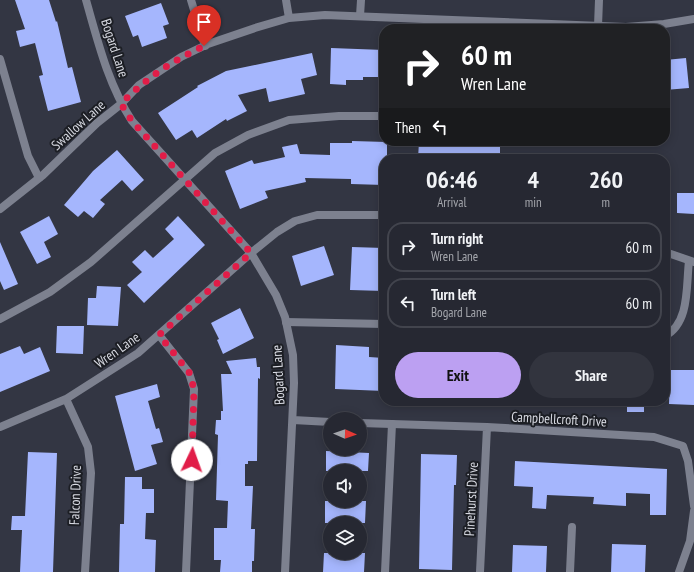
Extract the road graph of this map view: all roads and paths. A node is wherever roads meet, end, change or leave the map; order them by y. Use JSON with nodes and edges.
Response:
{"nodes":[{"id":1,"x":86,"y":0,"type":"edge"},
{"id":2,"x":191,"y":0,"type":"edge"},
{"id":3,"x":286,"y":0,"type":"edge"},
{"id":4,"x":361,"y":0,"type":"edge"},
{"id":5,"x":599,"y":0,"type":"edge"},
{"id":6,"x":360,"y":16,"type":"junction"},
{"id":7,"x":289,"y":18,"type":"junction"},
{"id":8,"x":694,"y":19,"type":"edge"},
{"id":9,"x":550,"y":24,"type":"edge"},
{"id":10,"x":598,"y":24,"type":"edge"},
{"id":11,"x":664,"y":24,"type":"edge"},
{"id":12,"x":204,"y":46,"type":"junction"},
{"id":13,"x":0,"y":59,"type":"edge"},
{"id":14,"x":121,"y":104,"type":"junction"},
{"id":15,"x":379,"y":116,"type":"edge"},
{"id":16,"x":39,"y":178,"type":"junction"},
{"id":17,"x":184,"y":179,"type":"junction"},
{"id":18,"x":0,"y":210,"type":"edge"},
{"id":19,"x":379,"y":215,"type":"edge"},
{"id":20,"x":251,"y":253,"type":"junction"},
{"id":21,"x":670,"y":254,"type":"edge"},
{"id":22,"x":691,"y":261,"type":"edge"},
{"id":23,"x":0,"y":319,"type":"edge"},
{"id":24,"x":286,"y":322,"type":"junction"},
{"id":25,"x":379,"y":324,"type":"edge"},
{"id":26,"x":670,"y":332,"type":"edge"},
{"id":27,"x":159,"y":335,"type":"junction"},
{"id":28,"x":66,"y":399,"type":"junction"},
{"id":29,"x":293,"y":420,"type":"junction"},
{"id":30,"x":323,"y":422,"type":"edge"},
{"id":31,"x":367,"y":423,"type":"edge"},
{"id":32,"x":392,"y":424,"type":"junction"},
{"id":33,"x":0,"y":427,"type":"edge"},
{"id":34,"x":487,"y":427,"type":"junction"},
{"id":35,"x":694,"y":506,"type":"edge"},
{"id":36,"x":694,"y":511,"type":"edge"},
{"id":37,"x":572,"y":527,"type":"dead end"},
{"id":38,"x":692,"y":542,"type":"edge"},
{"id":39,"x":85,"y":572,"type":"edge"},
{"id":40,"x":186,"y":572,"type":"edge"},
{"id":41,"x":285,"y":572,"type":"edge"},
{"id":42,"x":385,"y":572,"type":"edge"},
{"id":43,"x":480,"y":572,"type":"edge"},
{"id":44,"x":570,"y":572,"type":"edge"},
{"id":45,"x":678,"y":572,"type":"edge"}],
"edges":[{"from":1,"to":14,"type":"street","name":"Bogard Lane"},
{"from":2,"to":12,"type":"street"},
{"from":3,"to":7,"type":"street"},
{"from":4,"to":6,"type":"street"},
{"from":5,"to":10,"type":"street"},
{"from":6,"to":7,"type":"street","name":"Swallow Lane"},
{"from":6,"to":9,"type":"street","name":"Swallow Lane"},
{"from":7,"to":12,"type":"street","name":"Swallow Lane"},
{"from":8,"to":11,"type":"street","name":"Swallow Lane"},
{"from":12,"to":14,"type":"street","name":"Swallow Lane"},
{"from":13,"to":16,"type":"street"},
{"from":14,"to":16,"type":"street","name":"Swallow Lane"},
{"from":14,"to":17,"type":"street","name":"Bogard Lane"},
{"from":15,"to":17,"type":"street"},
{"from":16,"to":18,"type":"street","name":"Swallow Lane"},
{"from":17,"to":20,"type":"street","name":"Bogard Lane"},
{"from":17,"to":23,"type":"street"},
{"from":19,"to":20,"type":"street","name":"Wren Lane"},
{"from":20,"to":24,"type":"street","name":"Bogard Lane"},
{"from":20,"to":27,"type":"street","name":"Wren Lane"},
{"from":21,"to":22,"type":"street"},
{"from":22,"to":26,"type":"street"},
{"from":24,"to":25,"type":"street"},
{"from":24,"to":29,"type":"street","name":"Bogard Lane"},
{"from":27,"to":28,"type":"street","name":"Wren Lane"},
{"from":27,"to":40,"type":"street"},
{"from":28,"to":33,"type":"street","name":"Wren Lane"},
{"from":28,"to":39,"type":"street","name":"Falcon Drive"},
{"from":29,"to":30,"type":"street"},
{"from":29,"to":41,"type":"street","name":"Bogard Lane"},
{"from":31,"to":32,"type":"street","name":"Campbellcroft Drive"},
{"from":32,"to":34,"type":"street","name":"Campbellcroft Drive"},
{"from":32,"to":42,"type":"street"},
{"from":34,"to":35,"type":"street","name":"Campbellcroft Drive"},
{"from":34,"to":43,"type":"street","name":"Pinehurst Drive"},
{"from":36,"to":38,"type":"street"},
{"from":37,"to":44,"type":"street"},
{"from":38,"to":45,"type":"street"}]}
